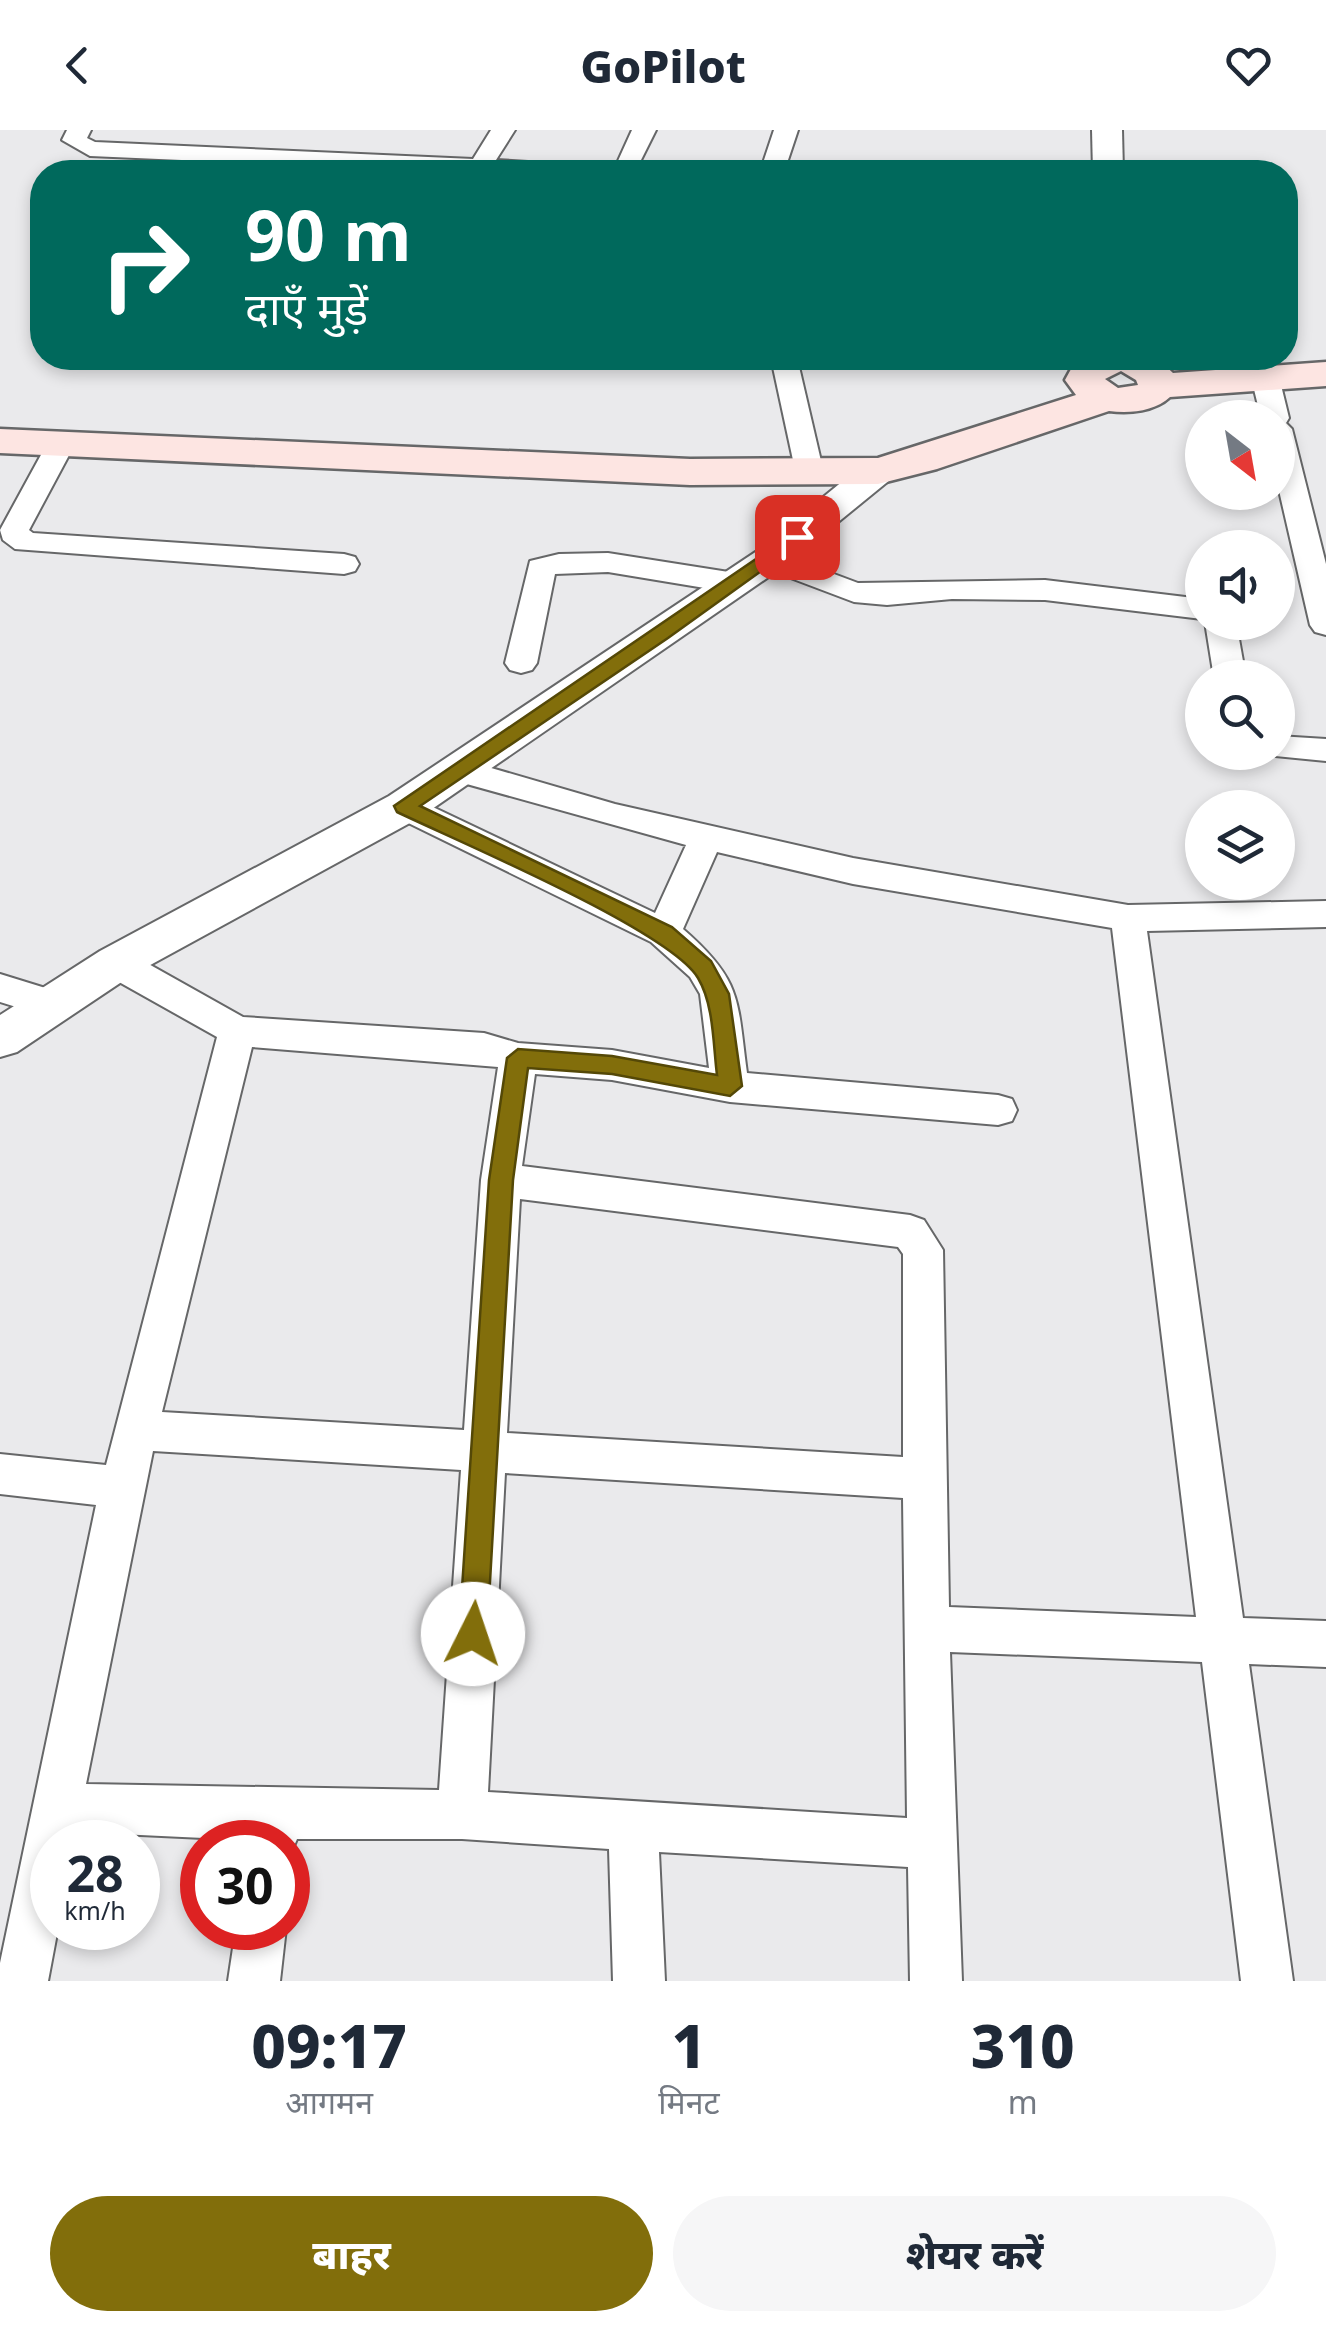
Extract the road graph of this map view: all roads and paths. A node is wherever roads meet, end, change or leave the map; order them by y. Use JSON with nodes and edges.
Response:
{"nodes":[{"id":1,"x":79,"y":130,"type":"edge"},
{"id":2,"x":503,"y":130,"type":"edge"},
{"id":3,"x":644,"y":130,"type":"edge"},
{"id":4,"x":786,"y":130,"type":"edge"},
{"id":5,"x":1107,"y":130,"type":"edge"},
{"id":6,"x":384,"y":160,"type":"edge"},
{"id":7,"x":484,"y":160,"type":"edge"},
{"id":8,"x":630,"y":160,"type":"edge"},
{"id":9,"x":776,"y":160,"type":"edge"},
{"id":10,"x":1108,"y":160,"type":"edge"},
{"id":11,"x":787,"y":370,"type":"edge"},
{"id":12,"x":1149,"y":370,"type":"edge"},
{"id":13,"x":1115,"y":372,"type":"edge"},
{"id":14,"x":1326,"y":374,"type":"edge"},
{"id":15,"x":1265,"y":377,"type":"junction"},
{"id":16,"x":1271,"y":400,"type":"edge"},
{"id":17,"x":0,"y":441,"type":"edge"},
{"id":18,"x":62,"y":442,"type":"junction"},
{"id":19,"x":878,"y":471,"type":"junction"},
{"id":20,"x":810,"y":474,"type":"junction"},
{"id":21,"x":1295,"y":498,"type":"edge"},
{"id":22,"x":770,"y":559,"type":"junction"},
{"id":23,"x":344,"y":564,"type":"dead end"},
{"id":24,"x":735,"y":583,"type":"junction"},
{"id":25,"x":1185,"y":607,"type":"edge"},
{"id":26,"x":1326,"y":625,"type":"edge"},
{"id":27,"x":521,"y":663,"type":"dead end"},
{"id":28,"x":1295,"y":748,"type":"edge"},
{"id":29,"x":1326,"y":750,"type":"edge"},
{"id":30,"x":457,"y":770,"type":"junction"},
{"id":31,"x":404,"y":806,"type":"junction"},
{"id":32,"x":706,"y":837,"type":"junction"},
{"id":33,"x":1326,"y":914,"type":"edge"},
{"id":34,"x":1128,"y":918,"type":"junction"},
{"id":35,"x":664,"y":933,"type":"junction"},
{"id":36,"x":116,"y":963,"type":"junction"},
{"id":37,"x":0,"y":988,"type":"edge"},
{"id":38,"x":55,"y":1005,"type":"junction"},
{"id":39,"x":237,"y":1031,"type":"junction"},
{"id":40,"x":0,"y":1039,"type":"edge"},
{"id":41,"x":518,"y":1058,"type":"junction"},
{"id":42,"x":730,"y":1086,"type":"junction"},
{"id":43,"x":998,"y":1110,"type":"dead end"},
{"id":44,"x":501,"y":1180,"type":"junction"},
{"id":45,"x":136,"y":1430,"type":"junction"},
{"id":46,"x":484,"y":1452,"type":"junction"},
{"id":47,"x":0,"y":1474,"type":"edge"},
{"id":48,"x":925,"y":1479,"type":"junction"},
{"id":49,"x":122,"y":1486,"type":"junction"},
{"id":50,"x":926,"y":1629,"type":"junction"},
{"id":51,"x":1224,"y":1640,"type":"junction"},
{"id":52,"x":1326,"y":1644,"type":"edge"},
{"id":53,"x":57,"y":1807,"type":"junction"},
{"id":54,"x":462,"y":1815,"type":"junction"},
{"id":55,"x":191,"y":1820,"type":"edge"},
{"id":56,"x":310,"y":1826,"type":"edge"},
{"id":57,"x":633,"y":1826,"type":"junction"},
{"id":58,"x":932,"y":1844,"type":"junction"},
{"id":59,"x":258,"y":1950,"type":"edge"},
{"id":60,"x":22,"y":1981,"type":"edge"},
{"id":61,"x":254,"y":1981,"type":"edge"},
{"id":62,"x":639,"y":1981,"type":"edge"},
{"id":63,"x":936,"y":1981,"type":"edge"},
{"id":64,"x":1267,"y":1981,"type":"edge"}],
"edges":[{"from":1,"to":6,"type":"street"},
{"from":2,"to":7,"type":"street"},
{"from":3,"to":8,"type":"street"},
{"from":4,"to":9,"type":"street"},
{"from":5,"to":10,"type":"street"},
{"from":11,"to":20,"type":"street"},
{"from":12,"to":15,"type":"main road"},
{"from":13,"to":19,"type":"main road"},
{"from":14,"to":15,"type":"main road"},
{"from":15,"to":16,"type":"street"},
{"from":17,"to":18,"type":"main road"},
{"from":18,"to":20,"type":"main road"},
{"from":18,"to":23,"type":"street"},
{"from":19,"to":20,"type":"main road"},
{"from":19,"to":22,"type":"street"},
{"from":21,"to":26,"type":"street"},
{"from":22,"to":24,"type":"street"},
{"from":22,"to":25,"type":"street"},
{"from":24,"to":27,"type":"street"},
{"from":24,"to":30,"type":"street"},
{"from":28,"to":29,"type":"street"},
{"from":30,"to":31,"type":"street"},
{"from":30,"to":32,"type":"street"},
{"from":31,"to":35,"type":"street"},
{"from":31,"to":36,"type":"street"},
{"from":32,"to":34,"type":"street"},
{"from":32,"to":35,"type":"street"},
{"from":33,"to":34,"type":"street"},
{"from":34,"to":51,"type":"street"},
{"from":35,"to":42,"type":"street"},
{"from":36,"to":38,"type":"street"},
{"from":36,"to":39,"type":"street"},
{"from":37,"to":38,"type":"street"},
{"from":38,"to":40,"type":"street"},
{"from":39,"to":41,"type":"street"},
{"from":39,"to":45,"type":"street"},
{"from":41,"to":42,"type":"street"},
{"from":41,"to":44,"type":"street"},
{"from":42,"to":43,"type":"street"},
{"from":44,"to":46,"type":"street"},
{"from":44,"to":48,"type":"street"},
{"from":45,"to":46,"type":"street"},
{"from":45,"to":49,"type":"street"},
{"from":46,"to":48,"type":"street"},
{"from":46,"to":54,"type":"street"},
{"from":47,"to":49,"type":"street"},
{"from":48,"to":50,"type":"street"},
{"from":49,"to":53,"type":"street"},
{"from":50,"to":51,"type":"street"},
{"from":50,"to":58,"type":"street"},
{"from":51,"to":52,"type":"street"},
{"from":51,"to":64,"type":"street"},
{"from":53,"to":55,"type":"street"},
{"from":53,"to":60,"type":"street"},
{"from":54,"to":56,"type":"street"},
{"from":54,"to":57,"type":"street"},
{"from":57,"to":58,"type":"street"},
{"from":57,"to":62,"type":"street"},
{"from":58,"to":63,"type":"street"},
{"from":59,"to":61,"type":"street"}]}
